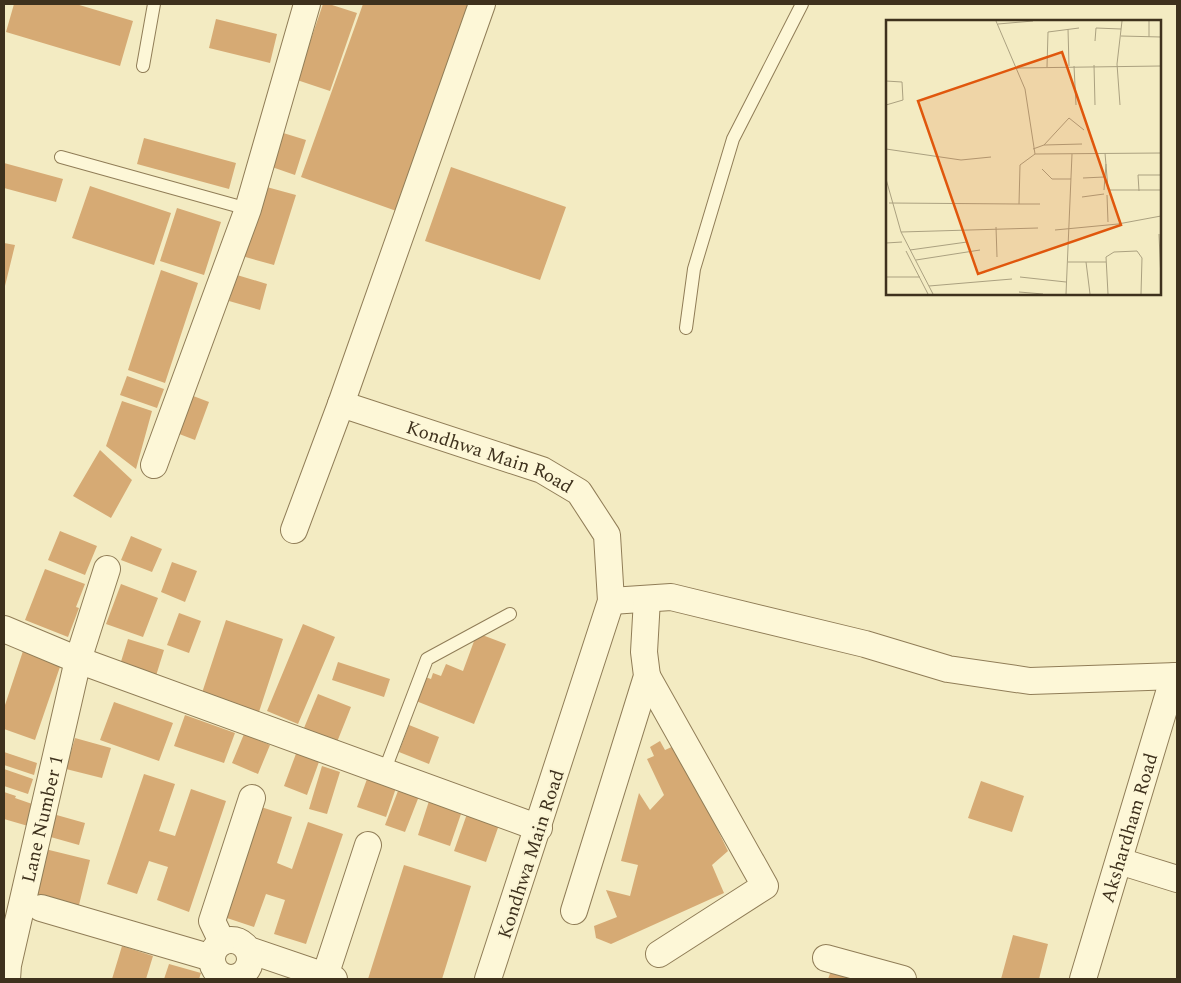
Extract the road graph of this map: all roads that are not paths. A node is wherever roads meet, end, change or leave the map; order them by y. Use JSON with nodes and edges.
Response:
{"nodes":[{"id":1,"x":154,"y":4,"type":"edge"},
{"id":2,"x":307,"y":4,"type":"edge"},
{"id":3,"x":482,"y":4,"type":"edge"},
{"id":4,"x":802,"y":4,"type":"edge"},
{"id":5,"x":143,"y":66,"type":"dead end"},
{"id":6,"x":61,"y":157,"type":"dead end"},
{"id":7,"x":248,"y":209,"type":"junction"},
{"id":8,"x":686,"y":328,"type":"dead end"},
{"id":9,"x":341,"y":404,"type":"junction"},
{"id":10,"x":154,"y":465,"type":"dead end"},
{"id":11,"x":294,"y":530,"type":"dead end"},
{"id":12,"x":107,"y":569,"type":"dead end"},
{"id":13,"x":647,"y":599,"type":"junction"},
{"id":14,"x":611,"y":601,"type":"junction"},
{"id":15,"x":510,"y":614,"type":"dead end"},
{"id":16,"x":4,"y":629,"type":"edge"},
{"id":17,"x":78,"y":660,"type":"junction"},
{"id":18,"x":648,"y":676,"type":"junction"},
{"id":19,"x":1176,"y":676,"type":"edge"},
{"id":20,"x":384,"y":772,"type":"junction"},
{"id":21,"x":252,"y":798,"type":"dead end"},
{"id":22,"x":538,"y":828,"type":"junction"},
{"id":23,"x":368,"y":845,"type":"dead end"},
{"id":24,"x":1119,"y":862,"type":"junction"},
{"id":25,"x":1177,"y":879,"type":"edge"},
{"id":26,"x":41,"y":908,"type":"dead end"},
{"id":27,"x":574,"y":911,"type":"dead end"},
{"id":28,"x":659,"y":954,"type":"dead end"},
{"id":29,"x":826,"y":958,"type":"dead end"},
{"id":30,"x":233,"y":968,"type":"edge"},
{"id":31,"x":329,"y":978,"type":"edge"},
{"id":32,"x":7,"y":979,"type":"edge"},
{"id":33,"x":488,"y":979,"type":"edge"},
{"id":34,"x":903,"y":979,"type":"edge"},
{"id":35,"x":1083,"y":979,"type":"edge"}],
"edges":[{"from":1,"to":5,"type":"lane"},
{"from":2,"to":7,"type":"street"},
{"from":3,"to":9,"type":"street"},
{"from":4,"to":8,"type":"lane"},
{"from":6,"to":7,"type":"lane"},
{"from":7,"to":10,"type":"street"},
{"from":9,"to":11,"type":"street"},
{"from":9,"to":14,"type":"street","name":"Kondhwa Main Road"},
{"from":12,"to":17,"type":"street","name":"Lane Number 1"},
{"from":13,"to":14,"type":"street"},
{"from":13,"to":18,"type":"street"},
{"from":13,"to":19,"type":"street"},
{"from":14,"to":22,"type":"street","name":"Kondhwa Main Road"},
{"from":15,"to":20,"type":"lane"},
{"from":16,"to":17,"type":"street"},
{"from":17,"to":20,"type":"street"},
{"from":17,"to":32,"type":"street","name":"Lane Number 1"},
{"from":18,"to":27,"type":"street"},
{"from":18,"to":28,"type":"street"},
{"from":19,"to":24,"type":"street","name":"Akshardham Road"},
{"from":20,"to":22,"type":"street"},
{"from":21,"to":30,"type":"street"},
{"from":22,"to":33,"type":"street","name":"Kondhwa Main Road"},
{"from":23,"to":31,"type":"street"},
{"from":24,"to":25,"type":"street"},
{"from":24,"to":35,"type":"street","name":"Akshardham Road"},
{"from":26,"to":30,"type":"street"},
{"from":29,"to":34,"type":"street"},
{"from":30,"to":31,"type":"street"}]}
